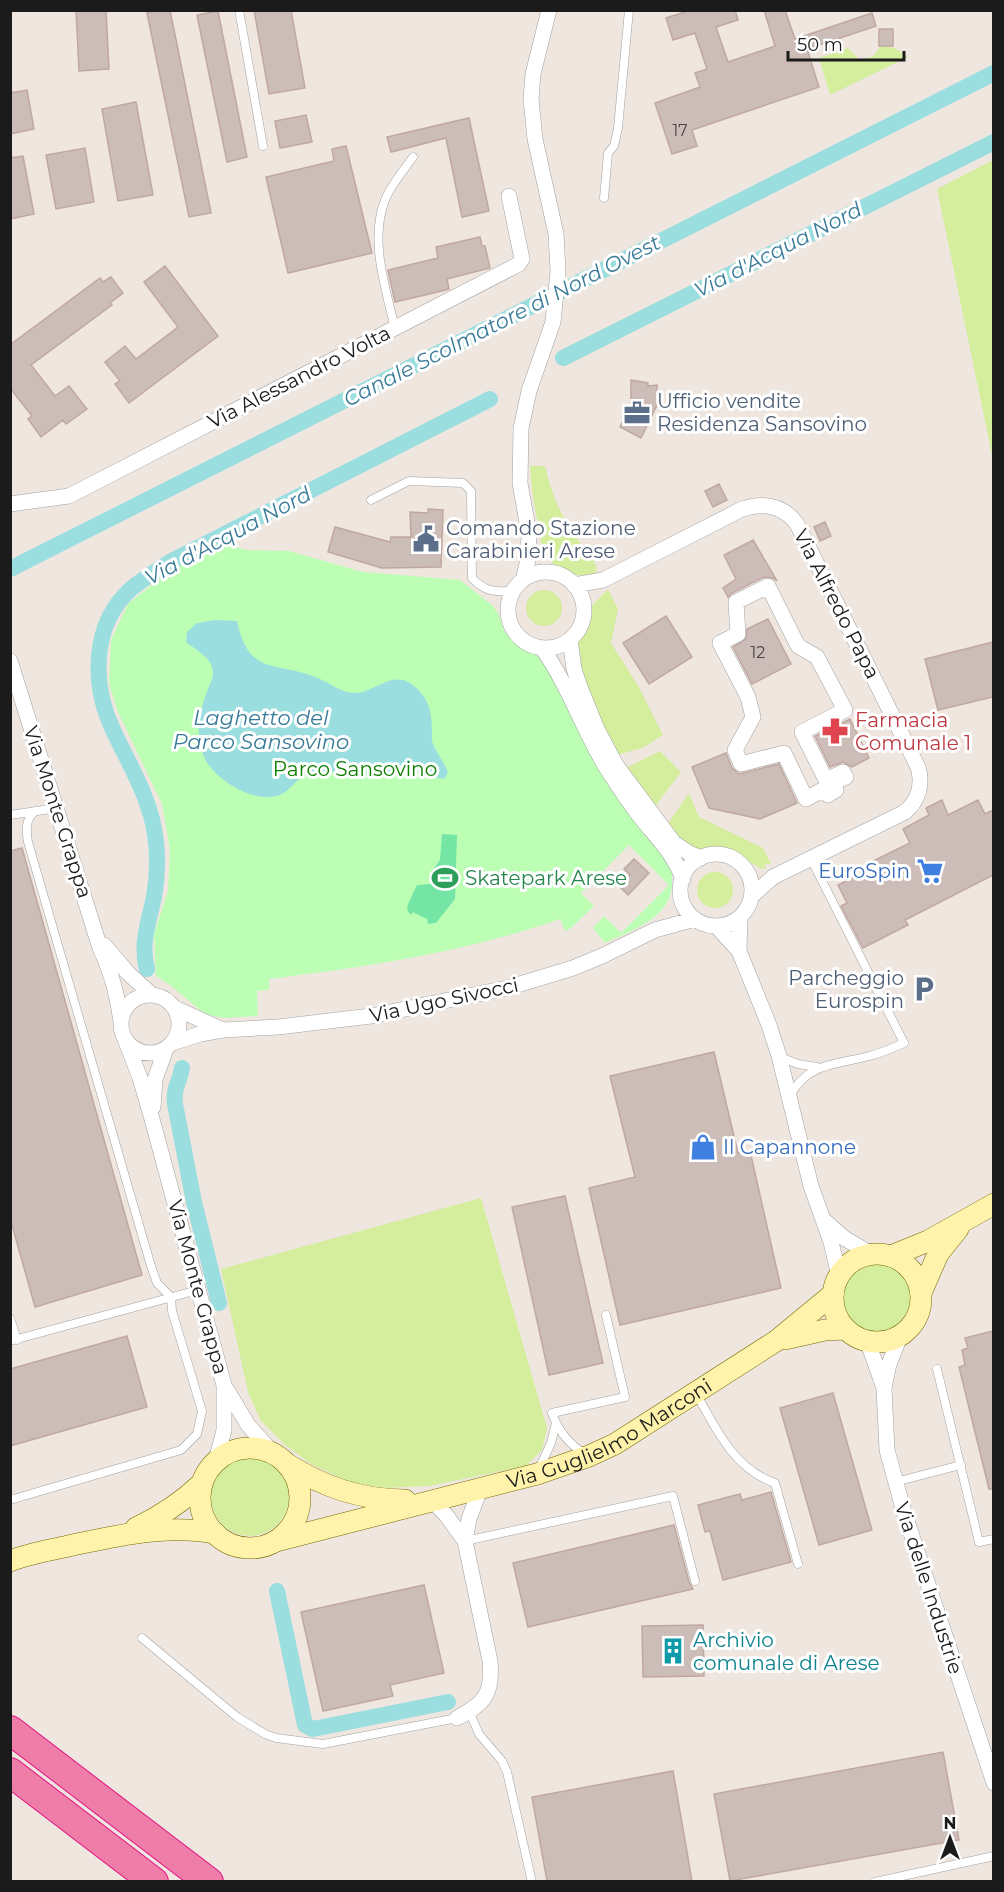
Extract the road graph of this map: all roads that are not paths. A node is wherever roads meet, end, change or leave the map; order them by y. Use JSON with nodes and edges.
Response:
{"nodes":[{"id":1,"x":239,"y":10,"type":"edge"},
{"id":2,"x":549,"y":10,"type":"edge"},
{"id":3,"x":621,"y":10,"type":"edge"},
{"id":4,"x":629,"y":11,"type":"edge"},
{"id":5,"x":263,"y":146,"type":"dead end"},
{"id":6,"x":413,"y":157,"type":"dead end"},
{"id":7,"x":509,"y":196,"type":"dead end"},
{"id":8,"x":604,"y":198,"type":"dead end"},
{"id":9,"x":395,"y":329,"type":"junction"},
{"id":10,"x":371,"y":500,"type":"dead end"},
{"id":11,"x":10,"y":504,"type":"edge"},
{"id":12,"x":529,"y":534,"type":"junction"},
{"id":13,"x":553,"y":573,"type":"junction"},
{"id":14,"x":603,"y":580,"type":"junction"},
{"id":15,"x":574,"y":585,"type":"junction"},
{"id":16,"x":518,"y":586,"type":"junction"},
{"id":17,"x":583,"y":604,"type":"junction"},
{"id":18,"x":570,"y":639,"type":"junction"},
{"id":19,"x":542,"y":648,"type":"junction"},
{"id":20,"x":12,"y":670,"type":"edge"},
{"id":21,"x":753,"y":717,"type":"joint"},
{"id":22,"x":57,"y":808,"type":"junction"},
{"id":23,"x":35,"y":811,"type":"junction"},
{"id":24,"x":10,"y":815,"type":"edge"},
{"id":25,"x":701,"y":858,"type":"junction"},
{"id":26,"x":811,"y":859,"type":"junction"},
{"id":27,"x":748,"y":874,"type":"junction"},
{"id":28,"x":773,"y":878,"type":"junction"},
{"id":29,"x":682,"y":879,"type":"junction"},
{"id":30,"x":752,"y":896,"type":"junction"},
{"id":31,"x":682,"y":900,"type":"junction"},
{"id":32,"x":740,"y":917,"type":"junction"},
{"id":33,"x":694,"y":919,"type":"junction"},
{"id":34,"x":716,"y":926,"type":"junction"},
{"id":35,"x":95,"y":929,"type":"junction"},
{"id":36,"x":655,"y":930,"type":"junction"},
{"id":37,"x":739,"y":951,"type":"junction"},
{"id":38,"x":152,"y":995,"type":"junction"},
{"id":39,"x":175,"y":1008,"type":"junction"},
{"id":40,"x":121,"y":1022,"type":"junction"},
{"id":41,"x":223,"y":1030,"type":"junction"},
{"id":42,"x":125,"y":1040,"type":"junction"},
{"id":43,"x":169,"y":1046,"type":"junction"},
{"id":44,"x":779,"y":1056,"type":"junction"},
{"id":45,"x":819,"y":1068,"type":"junction"},
{"id":46,"x":789,"y":1098,"type":"junction"},
{"id":47,"x":152,"y":1119,"type":"junction"},
{"id":48,"x":993,"y":1204,"type":"edge"},
{"id":49,"x":823,"y":1219,"type":"junction"},
{"id":50,"x":966,"y":1220,"type":"junction"},
{"id":51,"x":881,"y":1255,"type":"junction"},
{"id":52,"x":836,"y":1285,"type":"junction"},
{"id":53,"x":198,"y":1290,"type":"junction"},
{"id":54,"x":921,"y":1293,"type":"junction"},
{"id":55,"x":171,"y":1297,"type":"junction"},
{"id":56,"x":606,"y":1315,"type":"dead end"},
{"id":57,"x":10,"y":1318,"type":"edge"},
{"id":58,"x":846,"y":1329,"type":"junction"},
{"id":59,"x":901,"y":1334,"type":"junction"},
{"id":60,"x":867,"y":1340,"type":"junction"},
{"id":61,"x":14,"y":1341,"type":"edge"},
{"id":62,"x":776,"y":1341,"type":"junction"},
{"id":63,"x":937,"y":1369,"type":"dead end"},
{"id":64,"x":224,"y":1385,"type":"junction"},
{"id":65,"x":884,"y":1389,"type":"junction"},
{"id":66,"x":696,"y":1392,"type":"junction"},
{"id":67,"x":556,"y":1423,"type":"junction"},
{"id":68,"x":589,"y":1456,"type":"junction"},
{"id":69,"x":279,"y":1458,"type":"junction"},
{"id":70,"x":216,"y":1461,"type":"junction"},
{"id":71,"x":960,"y":1465,"type":"junction"},
{"id":72,"x":537,"y":1474,"type":"junction"},
{"id":73,"x":896,"y":1482,"type":"junction"},
{"id":74,"x":202,"y":1483,"type":"junction"},
{"id":75,"x":480,"y":1489,"type":"junction"},
{"id":76,"x":10,"y":1500,"type":"edge"},
{"id":77,"x":432,"y":1500,"type":"junction"},
{"id":78,"x":215,"y":1533,"type":"junction"},
{"id":79,"x":119,"y":1535,"type":"junction"},
{"id":80,"x":993,"y":1539,"type":"edge"},
{"id":81,"x":276,"y":1541,"type":"junction"},
{"id":82,"x":465,"y":1541,"type":"junction"},
{"id":83,"x":10,"y":1561,"type":"edge"},
{"id":84,"x":798,"y":1564,"type":"dead end"},
{"id":85,"x":695,"y":1581,"type":"dead end"},
{"id":86,"x":142,"y":1638,"type":"dead end"},
{"id":87,"x":463,"y":1715,"type":"junction"},
{"id":88,"x":10,"y":1731,"type":"edge"},
{"id":89,"x":10,"y":1772,"type":"edge"},
{"id":90,"x":993,"y":1783,"type":"edge"},
{"id":91,"x":993,"y":1856,"type":"edge"},
{"id":92,"x":154,"y":1881,"type":"edge"},
{"id":93,"x":209,"y":1881,"type":"edge"},
{"id":94,"x":532,"y":1881,"type":"edge"},
{"id":95,"x":875,"y":1881,"type":"edge"}],
"edges":[{"from":1,"to":5,"type":"lane"},
{"from":2,"to":12,"type":"street"},
{"from":3,"to":4,"type":"lane"},
{"from":4,"to":8,"type":"lane"},
{"from":6,"to":9,"type":"lane"},
{"from":7,"to":9,"type":"street","name":"Via Alessandro Volta"},
{"from":9,"to":11,"type":"street","name":"Via Alessandro Volta"},
{"from":10,"to":16,"type":"lane"},
{"from":12,"to":13,"type":"street"},
{"from":12,"to":16,"type":"street"},
{"from":13,"to":15,"type":"street"},
{"from":13,"to":16,"type":"street"},
{"from":14,"to":15,"type":"street","name":"Via Alfredo Papa"},
{"from":14,"to":17,"type":"street","name":"Via Alfredo Papa"},
{"from":14,"to":26,"type":"street","name":"Via Alfredo Papa"},
{"from":15,"to":17,"type":"street"},
{"from":16,"to":19,"type":"street"},
{"from":17,"to":18,"type":"street"},
{"from":18,"to":19,"type":"street"},
{"from":18,"to":25,"type":"street"},
{"from":19,"to":29,"type":"street"},
{"from":20,"to":22,"type":"street","name":"Via Monte Grappa"},
{"from":21,"to":21,"type":"street"},
{"from":22,"to":23,"type":"lane"},
{"from":22,"to":35,"type":"street","name":"Via Monte Grappa"},
{"from":23,"to":24,"type":"lane"},
{"from":23,"to":55,"type":"lane"},
{"from":25,"to":27,"type":"street"},
{"from":25,"to":29,"type":"street"},
{"from":26,"to":28,"type":"street","name":"Via Alfredo Papa"},
{"from":26,"to":45,"type":"lane"},
{"from":27,"to":28,"type":"street"},
{"from":27,"to":30,"type":"street"},
{"from":28,"to":30,"type":"street","name":"Via Alfredo Papa"},
{"from":29,"to":31,"type":"street"},
{"from":30,"to":32,"type":"street"},
{"from":31,"to":33,"type":"street"},
{"from":31,"to":36,"type":"street","name":"Via Ugo Sivocci"},
{"from":32,"to":34,"type":"street"},
{"from":32,"to":37,"type":"street"},
{"from":33,"to":34,"type":"street"},
{"from":33,"to":36,"type":"street","name":"Via Ugo Sivocci"},
{"from":34,"to":37,"type":"street"},
{"from":35,"to":38,"type":"street","name":"Via Monte Grappa"},
{"from":35,"to":40,"type":"street","name":"Via Monte Grappa"},
{"from":36,"to":41,"type":"street","name":"Via Ugo Sivocci"},
{"from":37,"to":44,"type":"street"},
{"from":38,"to":39,"type":"street"},
{"from":38,"to":40,"type":"street"},
{"from":39,"to":41,"type":"street","name":"Via Ugo Sivocci"},
{"from":39,"to":43,"type":"street"},
{"from":40,"to":42,"type":"street"},
{"from":41,"to":43,"type":"street","name":"Via Ugo Sivocci"},
{"from":42,"to":43,"type":"street"},
{"from":42,"to":47,"type":"street","name":"Via Monte Grappa"},
{"from":43,"to":47,"type":"street","name":"Via Monte Grappa"},
{"from":44,"to":45,"type":"lane"},
{"from":44,"to":46,"type":"street"},
{"from":45,"to":46,"type":"lane"},
{"from":46,"to":49,"type":"street"},
{"from":47,"to":53,"type":"street","name":"Via Monte Grappa"},
{"from":48,"to":50,"type":"street"},
{"from":49,"to":51,"type":"street"},
{"from":49,"to":52,"type":"street"},
{"from":50,"to":51,"type":"street"},
{"from":50,"to":54,"type":"street"},
{"from":51,"to":52,"type":"street"},
{"from":51,"to":54,"type":"street"},
{"from":52,"to":58,"type":"street"},
{"from":52,"to":62,"type":"street","name":"Via Guglielmo Marconi"},
{"from":53,"to":55,"type":"lane"},
{"from":53,"to":64,"type":"street","name":"Via Monte Grappa"},
{"from":54,"to":59,"type":"street"},
{"from":55,"to":61,"type":"lane"},
{"from":55,"to":76,"type":"lane"},
{"from":56,"to":67,"type":"lane"},
{"from":57,"to":61,"type":"lane"},
{"from":58,"to":60,"type":"street"},
{"from":58,"to":62,"type":"street","name":"Via Guglielmo Marconi"},
{"from":59,"to":60,"type":"street"},
{"from":59,"to":65,"type":"street","name":"Via delle Industrie"},
{"from":60,"to":65,"type":"street","name":"Via delle Industrie"},
{"from":62,"to":66,"type":"street","name":"Via Guglielmo Marconi"},
{"from":63,"to":71,"type":"lane"},
{"from":64,"to":69,"type":"street","name":"Via Monte Grappa"},
{"from":64,"to":70,"type":"street","name":"Via Monte Grappa"},
{"from":65,"to":73,"type":"street","name":"Via delle Industrie"},
{"from":66,"to":68,"type":"street","name":"Via Guglielmo Marconi"},
{"from":66,"to":84,"type":"lane"},
{"from":67,"to":68,"type":"lane"},
{"from":67,"to":72,"type":"lane"},
{"from":68,"to":72,"type":"street","name":"Via Guglielmo Marconi"},
{"from":69,"to":70,"type":"street"},
{"from":69,"to":77,"type":"street","name":"Via Guglielmo Marconi"},
{"from":69,"to":81,"type":"street"},
{"from":70,"to":74,"type":"street"},
{"from":71,"to":73,"type":"lane"},
{"from":71,"to":80,"type":"lane"},
{"from":72,"to":75,"type":"street","name":"Via Guglielmo Marconi"},
{"from":73,"to":90,"type":"street","name":"Via delle Industrie"},
{"from":74,"to":78,"type":"street"},
{"from":74,"to":79,"type":"street"},
{"from":75,"to":77,"type":"street","name":"Via Guglielmo Marconi"},
{"from":75,"to":82,"type":"street"},
{"from":77,"to":81,"type":"street","name":"Via Guglielmo Marconi"},
{"from":77,"to":82,"type":"street"},
{"from":78,"to":79,"type":"street"},
{"from":78,"to":81,"type":"street"},
{"from":79,"to":83,"type":"street"},
{"from":82,"to":85,"type":"lane"},
{"from":82,"to":87,"type":"street"},
{"from":86,"to":87,"type":"lane"},
{"from":87,"to":94,"type":"lane"},
{"from":88,"to":93,"type":"highway"},
{"from":89,"to":92,"type":"highway"},
{"from":91,"to":95,"type":"lane"}]}
